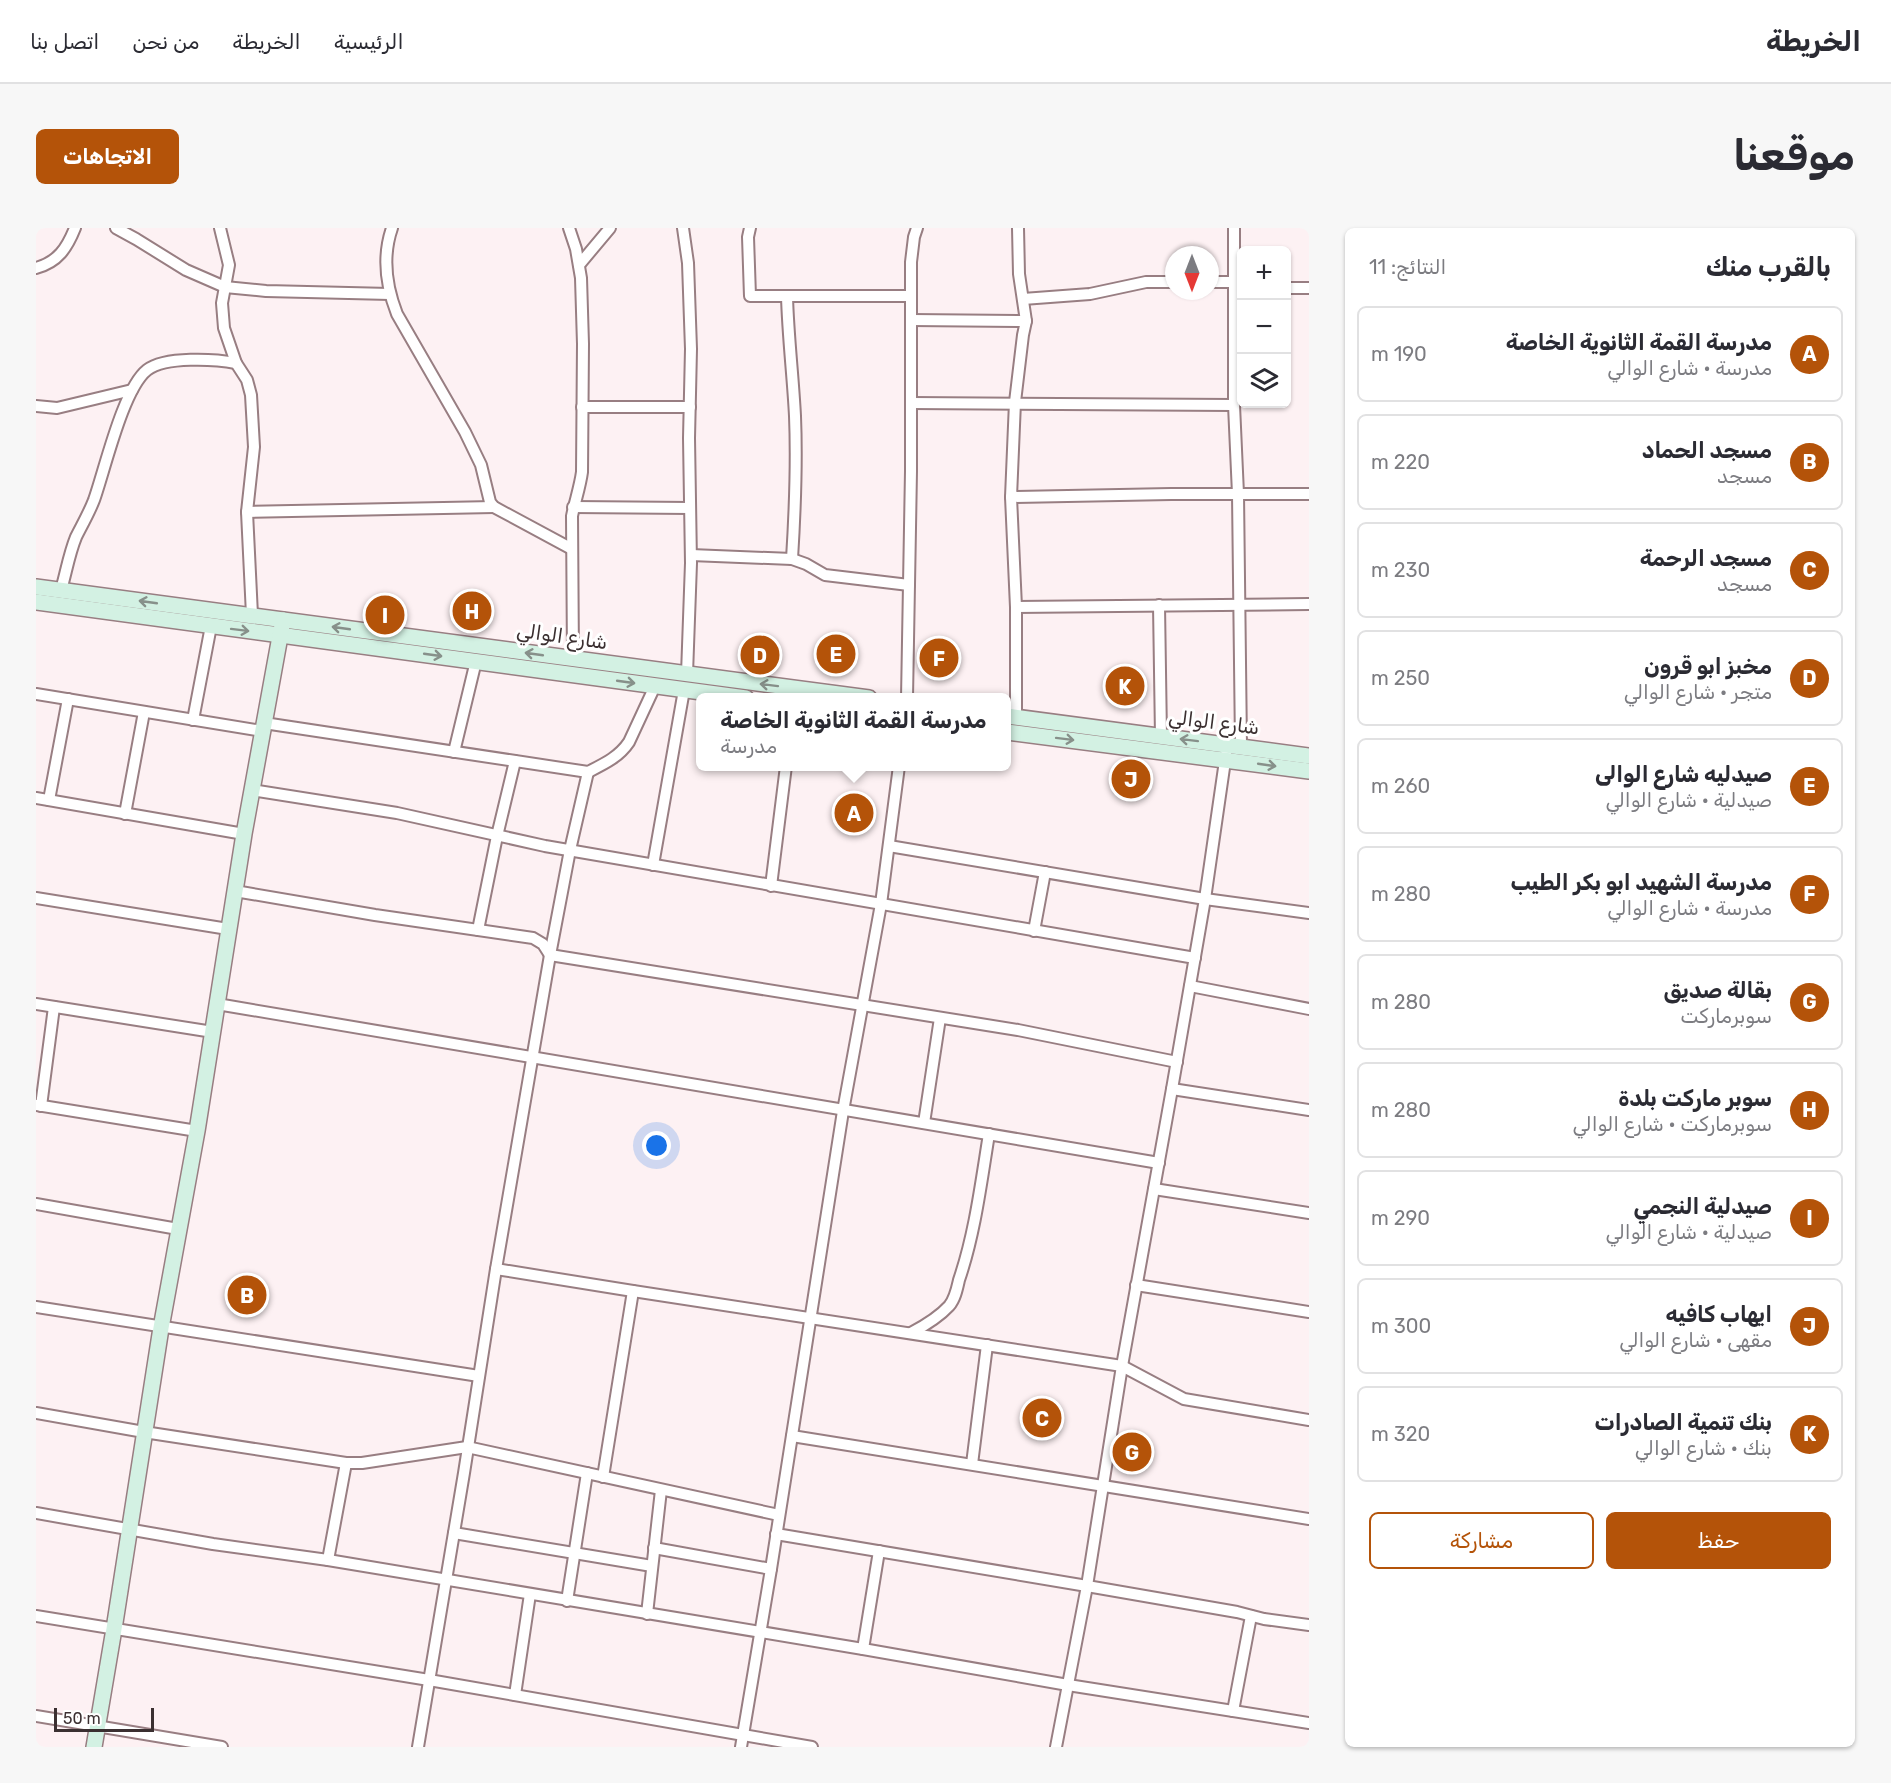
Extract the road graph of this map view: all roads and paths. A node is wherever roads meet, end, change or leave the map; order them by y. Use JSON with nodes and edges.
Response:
{"nodes":[{"id":1,"x":75,"y":228,"type":"edge"},
{"id":2,"x":116,"y":228,"type":"edge"},
{"id":3,"x":220,"y":228,"type":"edge"},
{"id":4,"x":392,"y":228,"type":"edge"},
{"id":5,"x":569,"y":228,"type":"edge"},
{"id":6,"x":610,"y":228,"type":"edge"},
{"id":7,"x":683,"y":228,"type":"edge"},
{"id":8,"x":750,"y":228,"type":"edge"},
{"id":9,"x":917,"y":228,"type":"edge"},
{"id":10,"x":1018,"y":228,"type":"edge"},
{"id":11,"x":1234,"y":228,"type":"edge"},
{"id":12,"x":579,"y":265,"type":"junction"},
{"id":13,"x":36,"y":268,"type":"edge"},
{"id":14,"x":1165,"y":282,"type":"edge"},
{"id":15,"x":1219,"y":283,"type":"edge"},
{"id":16,"x":1237,"y":286,"type":"edge"},
{"id":17,"x":225,"y":287,"type":"junction"},
{"id":18,"x":1291,"y":288,"type":"edge"},
{"id":19,"x":1309,"y":288,"type":"edge"},
{"id":20,"x":390,"y":294,"type":"junction"},
{"id":21,"x":787,"y":296,"type":"junction"},
{"id":22,"x":911,"y":296,"type":"junction"},
{"id":23,"x":1023,"y":298,"type":"junction"},
{"id":24,"x":911,"y":320,"type":"junction"},
{"id":25,"x":1026,"y":321,"type":"junction"},
{"id":26,"x":236,"y":363,"type":"junction"},
{"id":27,"x":132,"y":390,"type":"junction"},
{"id":28,"x":1015,"y":402,"type":"junction"},
{"id":29,"x":911,"y":403,"type":"junction"},
{"id":30,"x":1234,"y":405,"type":"junction"},
{"id":31,"x":36,"y":406,"type":"edge"},
{"id":32,"x":582,"y":407,"type":"junction"},
{"id":33,"x":690,"y":407,"type":"junction"},
{"id":34,"x":1238,"y":494,"type":"junction"},
{"id":35,"x":1309,"y":494,"type":"edge"},
{"id":36,"x":1011,"y":497,"type":"junction"},
{"id":37,"x":494,"y":507,"type":"junction"},
{"id":38,"x":573,"y":507,"type":"junction"},
{"id":39,"x":690,"y":508,"type":"junction"},
{"id":40,"x":248,"y":512,"type":"junction"},
{"id":41,"x":572,"y":549,"type":"junction"},
{"id":42,"x":691,"y":555,"type":"junction"},
{"id":43,"x":792,"y":559,"type":"junction"},
{"id":44,"x":909,"y":585,"type":"junction"},
{"id":45,"x":36,"y":587,"type":"edge"},
{"id":46,"x":61,"y":590,"type":"junction"},
{"id":47,"x":36,"y":602,"type":"edge"},
{"id":48,"x":1239,"y":604,"type":"junction"},
{"id":49,"x":1309,"y":604,"type":"edge"},
{"id":50,"x":1160,"y":605,"type":"junction"},
{"id":51,"x":1016,"y":607,"type":"junction"},
{"id":52,"x":252,"y":615,"type":"junction"},
{"id":53,"x":211,"y":626,"type":"junction"},
{"id":54,"x":282,"y":627,"type":"junction"},
{"id":55,"x":573,"y":659,"type":"junction"},
{"id":56,"x":476,"y":661,"type":"junction"},
{"id":57,"x":687,"y":674,"type":"junction"},
{"id":58,"x":655,"y":686,"type":"junction"},
{"id":59,"x":684,"y":690,"type":"junction"},
{"id":60,"x":707,"y":693,"type":"edge"},
{"id":61,"x":831,"y":693,"type":"edge"},
{"id":62,"x":907,"y":693,"type":"edge"},
{"id":63,"x":36,"y":694,"type":"edge"},
{"id":64,"x":68,"y":699,"type":"junction"},
{"id":65,"x":144,"y":712,"type":"junction"},
{"id":66,"x":1012,"y":716,"type":"edge"},
{"id":67,"x":193,"y":720,"type":"junction"},
{"id":68,"x":263,"y":727,"type":"junction"},
{"id":69,"x":1011,"y":732,"type":"edge"},
{"id":70,"x":1161,"y":736,"type":"junction"},
{"id":71,"x":1231,"y":750,"type":"junction"},
{"id":72,"x":454,"y":752,"type":"junction"},
{"id":73,"x":1309,"y":756,"type":"edge"},
{"id":74,"x":515,"y":761,"type":"junction"},
{"id":75,"x":785,"y":771,"type":"edge"},
{"id":76,"x":898,"y":771,"type":"edge"},
{"id":77,"x":1309,"y":771,"type":"edge"},
{"id":78,"x":588,"y":772,"type":"junction"},
{"id":79,"x":252,"y":790,"type":"junction"},
{"id":80,"x":36,"y":798,"type":"edge"},
{"id":81,"x":49,"y":800,"type":"junction"},
{"id":82,"x":125,"y":814,"type":"junction"},
{"id":83,"x":244,"y":834,"type":"junction"},
{"id":84,"x":497,"y":836,"type":"junction"},
{"id":85,"x":889,"y":846,"type":"junction"},
{"id":86,"x":570,"y":850,"type":"junction"},
{"id":87,"x":653,"y":865,"type":"junction"},
{"id":88,"x":1045,"y":872,"type":"junction"},
{"id":89,"x":771,"y":886,"type":"junction"},
{"id":90,"x":235,"y":891,"type":"junction"},
{"id":91,"x":36,"y":898,"type":"edge"},
{"id":92,"x":1205,"y":899,"type":"junction"},
{"id":93,"x":881,"y":904,"type":"junction"},
{"id":94,"x":1309,"y":914,"type":"edge"},
{"id":95,"x":228,"y":929,"type":"junction"},
{"id":96,"x":478,"y":930,"type":"junction"},
{"id":97,"x":1034,"y":931,"type":"junction"},
{"id":98,"x":550,"y":955,"type":"junction"},
{"id":99,"x":1195,"y":958,"type":"junction"},
{"id":100,"x":1190,"y":986,"type":"junction"},
{"id":101,"x":36,"y":1004,"type":"edge"},
{"id":102,"x":217,"y":1004,"type":"junction"},
{"id":103,"x":863,"y":1006,"type":"junction"},
{"id":104,"x":54,"y":1007,"type":"junction"},
{"id":105,"x":1309,"y":1009,"type":"edge"},
{"id":106,"x":940,"y":1018,"type":"junction"},
{"id":107,"x":213,"y":1032,"type":"junction"},
{"id":108,"x":534,"y":1058,"type":"junction"},
{"id":109,"x":1177,"y":1062,"type":"junction"},
{"id":110,"x":1172,"y":1089,"type":"junction"},
{"id":111,"x":38,"y":1105,"type":"edge"},
{"id":112,"x":1309,"y":1110,"type":"edge"},
{"id":113,"x":843,"y":1111,"type":"junction"},
{"id":114,"x":924,"y":1123,"type":"junction"},
{"id":115,"x":197,"y":1131,"type":"junction"},
{"id":116,"x":989,"y":1134,"type":"junction"},
{"id":117,"x":1159,"y":1163,"type":"junction"},
{"id":118,"x":1154,"y":1189,"type":"junction"},
{"id":119,"x":36,"y":1204,"type":"edge"},
{"id":120,"x":1309,"y":1213,"type":"edge"},
{"id":121,"x":178,"y":1229,"type":"junction"},
{"id":122,"x":496,"y":1269,"type":"junction"},
{"id":123,"x":1136,"y":1285,"type":"junction"},
{"id":124,"x":633,"y":1291,"type":"junction"},
{"id":125,"x":36,"y":1308,"type":"edge"},
{"id":126,"x":1309,"y":1311,"type":"edge"},
{"id":127,"x":811,"y":1317,"type":"junction"},
{"id":128,"x":161,"y":1328,"type":"junction"},
{"id":129,"x":911,"y":1333,"type":"junction"},
{"id":130,"x":987,"y":1345,"type":"junction"},
{"id":131,"x":1122,"y":1365,"type":"junction"},
{"id":132,"x":478,"y":1376,"type":"junction"},
{"id":133,"x":36,"y":1413,"type":"edge"},
{"id":134,"x":1309,"y":1420,"type":"edge"},
{"id":135,"x":144,"y":1432,"type":"junction"},
{"id":136,"x":792,"y":1436,"type":"junction"},
{"id":137,"x":467,"y":1447,"type":"junction"},
{"id":138,"x":346,"y":1463,"type":"junction"},
{"id":139,"x":972,"y":1464,"type":"junction"},
{"id":140,"x":586,"y":1473,"type":"junction"},
{"id":141,"x":603,"y":1477,"type":"junction"},
{"id":142,"x":1103,"y":1485,"type":"junction"},
{"id":143,"x":661,"y":1490,"type":"junction"},
{"id":144,"x":36,"y":1513,"type":"edge"},
{"id":145,"x":779,"y":1515,"type":"junction"},
{"id":146,"x":1309,"y":1519,"type":"edge"},
{"id":147,"x":129,"y":1529,"type":"junction"},
{"id":148,"x":454,"y":1533,"type":"junction"},
{"id":149,"x":776,"y":1534,"type":"junction"},
{"id":150,"x":654,"y":1548,"type":"junction"},
{"id":151,"x":879,"y":1551,"type":"junction"},
{"id":152,"x":574,"y":1553,"type":"junction"},
{"id":153,"x":328,"y":1560,"type":"junction"},
{"id":154,"x":652,"y":1566,"type":"junction"},
{"id":155,"x":771,"y":1569,"type":"junction"},
{"id":156,"x":446,"y":1581,"type":"junction"},
{"id":157,"x":1087,"y":1586,"type":"junction"},
{"id":158,"x":530,"y":1594,"type":"junction"},
{"id":159,"x":567,"y":1601,"type":"junction"},
{"id":160,"x":647,"y":1614,"type":"junction"},
{"id":161,"x":1251,"y":1616,"type":"junction"},
{"id":162,"x":36,"y":1617,"type":"edge"},
{"id":163,"x":1309,"y":1626,"type":"edge"},
{"id":164,"x":114,"y":1629,"type":"junction"},
{"id":165,"x":760,"y":1633,"type":"junction"},
{"id":166,"x":863,"y":1649,"type":"junction"},
{"id":167,"x":429,"y":1680,"type":"junction"},
{"id":168,"x":1068,"y":1685,"type":"junction"},
{"id":169,"x":515,"y":1695,"type":"junction"},
{"id":170,"x":1233,"y":1711,"type":"junction"},
{"id":171,"x":36,"y":1716,"type":"edge"},
{"id":172,"x":1309,"y":1724,"type":"edge"},
{"id":173,"x":97,"y":1726,"type":"junction"},
{"id":174,"x":742,"y":1741,"type":"edge"},
{"id":175,"x":94,"y":1747,"type":"edge"},
{"id":176,"x":222,"y":1747,"type":"edge"},
{"id":177,"x":418,"y":1747,"type":"edge"},
{"id":178,"x":812,"y":1747,"type":"edge"},
{"id":179,"x":1056,"y":1747,"type":"edge"}],
"edges":[{"from":1,"to":13,"type":"street"},
{"from":2,"to":17,"type":"street"},
{"from":3,"to":17,"type":"street"},
{"from":4,"to":20,"type":"street"},
{"from":5,"to":12,"type":"street"},
{"from":6,"to":12,"type":"street"},
{"from":7,"to":33,"type":"street"},
{"from":8,"to":21,"type":"street"},
{"from":9,"to":22,"type":"street"},
{"from":10,"to":23,"type":"street"},
{"from":11,"to":16,"type":"street"},
{"from":12,"to":32,"type":"street"},
{"from":14,"to":23,"type":"street"},
{"from":15,"to":16,"type":"street"},
{"from":16,"to":30,"type":"street"},
{"from":17,"to":20,"type":"street"},
{"from":17,"to":26,"type":"street"},
{"from":18,"to":19,"type":"street"},
{"from":20,"to":37,"type":"street"},
{"from":21,"to":22,"type":"street"},
{"from":21,"to":43,"type":"street"},
{"from":22,"to":24,"type":"street"},
{"from":23,"to":25,"type":"street"},
{"from":24,"to":25,"type":"street"},
{"from":24,"to":29,"type":"street"},
{"from":25,"to":28,"type":"street"},
{"from":26,"to":27,"type":"street"},
{"from":26,"to":40,"type":"street"},
{"from":27,"to":31,"type":"street"},
{"from":27,"to":46,"type":"street"},
{"from":28,"to":29,"type":"street"},
{"from":28,"to":30,"type":"street"},
{"from":28,"to":36,"type":"street"},
{"from":29,"to":44,"type":"street"},
{"from":30,"to":34,"type":"street"},
{"from":32,"to":33,"type":"street"},
{"from":32,"to":38,"type":"street"},
{"from":33,"to":39,"type":"street"},
{"from":34,"to":35,"type":"street"},
{"from":34,"to":36,"type":"street"},
{"from":34,"to":48,"type":"street"},
{"from":36,"to":51,"type":"street"},
{"from":37,"to":40,"type":"street"},
{"from":37,"to":41,"type":"street"},
{"from":38,"to":39,"type":"street"},
{"from":38,"to":41,"type":"street"},
{"from":39,"to":42,"type":"street"},
{"from":40,"to":52,"type":"street"},
{"from":41,"to":55,"type":"street"},
{"from":42,"to":43,"type":"street"},
{"from":42,"to":57,"type":"street"},
{"from":43,"to":44,"type":"street"},
{"from":44,"to":62,"type":"street"},
{"from":45,"to":46,"type":"street","name":"شارع الوالي"},
{"from":52,"to":46,"type":"street","name":"شارع الوالي","one_way":true},
{"from":47,"to":53,"type":"street","name":"شارع الوالي"},
{"from":48,"to":49,"type":"street"},
{"from":48,"to":50,"type":"street"},
{"from":48,"to":71,"type":"street"},
{"from":50,"to":51,"type":"street"},
{"from":50,"to":70,"type":"street"},
{"from":51,"to":66,"type":"street"},
{"from":52,"to":54,"type":"street","name":"شارع الوالي"},
{"from":53,"to":54,"type":"street","name":"شارع الوالي","one_way":true},
{"from":53,"to":67,"type":"street"},
{"from":55,"to":54,"type":"street","name":"شارع الوالي","one_way":true},
{"from":54,"to":56,"type":"street","name":"شارع الوالي","one_way":true},
{"from":54,"to":68,"type":"street"},
{"from":55,"to":57,"type":"street","name":"شارع الوالي"},
{"from":56,"to":58,"type":"street","name":"شارع الوالي","one_way":true},
{"from":56,"to":72,"type":"street"},
{"from":61,"to":57,"type":"street","name":"شارع الوالي","one_way":true},
{"from":58,"to":59,"type":"street","name":"شارع الوالي"},
{"from":58,"to":78,"type":"street"},
{"from":59,"to":60,"type":"street","name":"شارع الوالي"},
{"from":59,"to":87,"type":"street"},
{"from":63,"to":64,"type":"street"},
{"from":64,"to":65,"type":"street"},
{"from":64,"to":81,"type":"street"},
{"from":65,"to":67,"type":"street"},
{"from":65,"to":82,"type":"street"},
{"from":66,"to":70,"type":"street","name":"شارع الوالي"},
{"from":67,"to":68,"type":"street"},
{"from":68,"to":72,"type":"street"},
{"from":68,"to":79,"type":"street"},
{"from":69,"to":71,"type":"street","name":"شارع الوالي","one_way":true},
{"from":71,"to":70,"type":"street","name":"شارع الوالي","one_way":true},
{"from":71,"to":73,"type":"street","name":"شارع الوالي"},
{"from":71,"to":77,"type":"street","name":"شارع الوالي","one_way":true},
{"from":71,"to":92,"type":"street"},
{"from":72,"to":74,"type":"street"},
{"from":74,"to":78,"type":"street"},
{"from":74,"to":84,"type":"street"},
{"from":75,"to":89,"type":"street"},
{"from":76,"to":85,"type":"street"},
{"from":78,"to":86,"type":"street"},
{"from":79,"to":83,"type":"street"},
{"from":79,"to":84,"type":"street"},
{"from":80,"to":81,"type":"street"},
{"from":81,"to":82,"type":"street"},
{"from":82,"to":83,"type":"street"},
{"from":83,"to":90,"type":"street"},
{"from":84,"to":86,"type":"street"},
{"from":84,"to":96,"type":"street"},
{"from":85,"to":88,"type":"street"},
{"from":85,"to":93,"type":"street"},
{"from":86,"to":87,"type":"street"},
{"from":86,"to":98,"type":"street"},
{"from":87,"to":89,"type":"street"},
{"from":88,"to":92,"type":"street"},
{"from":88,"to":97,"type":"street"},
{"from":89,"to":93,"type":"street"},
{"from":90,"to":95,"type":"street"},
{"from":90,"to":96,"type":"street"},
{"from":91,"to":95,"type":"street"},
{"from":92,"to":94,"type":"street"},
{"from":92,"to":99,"type":"street"},
{"from":93,"to":97,"type":"street"},
{"from":93,"to":103,"type":"street"},
{"from":95,"to":102,"type":"street"},
{"from":96,"to":98,"type":"street"},
{"from":97,"to":99,"type":"street"},
{"from":98,"to":103,"type":"street"},
{"from":98,"to":108,"type":"street"},
{"from":99,"to":100,"type":"street"},
{"from":100,"to":105,"type":"street"},
{"from":100,"to":109,"type":"street"},
{"from":101,"to":104,"type":"street"},
{"from":102,"to":107,"type":"street"},
{"from":102,"to":108,"type":"street"},
{"from":103,"to":106,"type":"street"},
{"from":103,"to":113,"type":"street"},
{"from":104,"to":107,"type":"street"},
{"from":104,"to":111,"type":"street"},
{"from":106,"to":109,"type":"street"},
{"from":106,"to":114,"type":"street"},
{"from":107,"to":115,"type":"street"},
{"from":108,"to":113,"type":"street"},
{"from":108,"to":122,"type":"street"},
{"from":109,"to":110,"type":"street"},
{"from":110,"to":112,"type":"street"},
{"from":110,"to":117,"type":"street"},
{"from":111,"to":115,"type":"street"},
{"from":113,"to":114,"type":"street"},
{"from":113,"to":127,"type":"street"},
{"from":114,"to":116,"type":"street"},
{"from":115,"to":121,"type":"street"},
{"from":116,"to":117,"type":"street"},
{"from":116,"to":129,"type":"street"},
{"from":117,"to":118,"type":"street"},
{"from":118,"to":120,"type":"street"},
{"from":118,"to":123,"type":"street"},
{"from":119,"to":121,"type":"street"},
{"from":121,"to":128,"type":"street"},
{"from":122,"to":124,"type":"street"},
{"from":122,"to":132,"type":"street"},
{"from":123,"to":126,"type":"street"},
{"from":123,"to":131,"type":"street"},
{"from":124,"to":127,"type":"street"},
{"from":124,"to":141,"type":"street"},
{"from":125,"to":128,"type":"street"},
{"from":127,"to":129,"type":"street"},
{"from":127,"to":136,"type":"street"},
{"from":128,"to":132,"type":"street"},
{"from":128,"to":135,"type":"street"},
{"from":129,"to":130,"type":"street"},
{"from":130,"to":131,"type":"street"},
{"from":130,"to":139,"type":"street"},
{"from":131,"to":134,"type":"street"},
{"from":131,"to":142,"type":"street"},
{"from":132,"to":137,"type":"street"},
{"from":133,"to":135,"type":"street"},
{"from":135,"to":138,"type":"street"},
{"from":135,"to":147,"type":"street"},
{"from":136,"to":139,"type":"street"},
{"from":136,"to":145,"type":"street"},
{"from":137,"to":138,"type":"street"},
{"from":137,"to":140,"type":"street"},
{"from":137,"to":148,"type":"street"},
{"from":138,"to":153,"type":"street"},
{"from":139,"to":142,"type":"street"},
{"from":140,"to":141,"type":"street"},
{"from":140,"to":152,"type":"street"},
{"from":141,"to":143,"type":"street"},
{"from":142,"to":146,"type":"street"},
{"from":142,"to":157,"type":"street"},
{"from":143,"to":145,"type":"street"},
{"from":143,"to":150,"type":"street"},
{"from":144,"to":147,"type":"street"},
{"from":145,"to":149,"type":"street"},
{"from":147,"to":153,"type":"street"},
{"from":147,"to":164,"type":"street"},
{"from":148,"to":152,"type":"street"},
{"from":148,"to":156,"type":"street"},
{"from":149,"to":151,"type":"street"},
{"from":149,"to":155,"type":"street"},
{"from":150,"to":154,"type":"street"},
{"from":150,"to":155,"type":"street"},
{"from":151,"to":157,"type":"street"},
{"from":151,"to":166,"type":"street"},
{"from":152,"to":154,"type":"street"},
{"from":152,"to":159,"type":"street"},
{"from":153,"to":156,"type":"street"},
{"from":154,"to":160,"type":"street"},
{"from":155,"to":165,"type":"street"},
{"from":156,"to":158,"type":"street"},
{"from":156,"to":167,"type":"street"},
{"from":157,"to":161,"type":"street"},
{"from":157,"to":168,"type":"street"},
{"from":158,"to":159,"type":"street"},
{"from":158,"to":169,"type":"street"},
{"from":159,"to":160,"type":"street"},
{"from":160,"to":165,"type":"street"},
{"from":161,"to":163,"type":"street"},
{"from":161,"to":170,"type":"street"},
{"from":162,"to":164,"type":"street"},
{"from":164,"to":167,"type":"street"},
{"from":164,"to":173,"type":"street"},
{"from":165,"to":166,"type":"street"},
{"from":165,"to":174,"type":"street"},
{"from":166,"to":168,"type":"street"},
{"from":167,"to":169,"type":"street"},
{"from":167,"to":177,"type":"street"},
{"from":168,"to":170,"type":"street"},
{"from":168,"to":179,"type":"street"},
{"from":169,"to":174,"type":"street"},
{"from":170,"to":172,"type":"street"},
{"from":171,"to":173,"type":"street"},
{"from":173,"to":175,"type":"street"},
{"from":173,"to":176,"type":"street"},
{"from":174,"to":178,"type":"street"}]}
